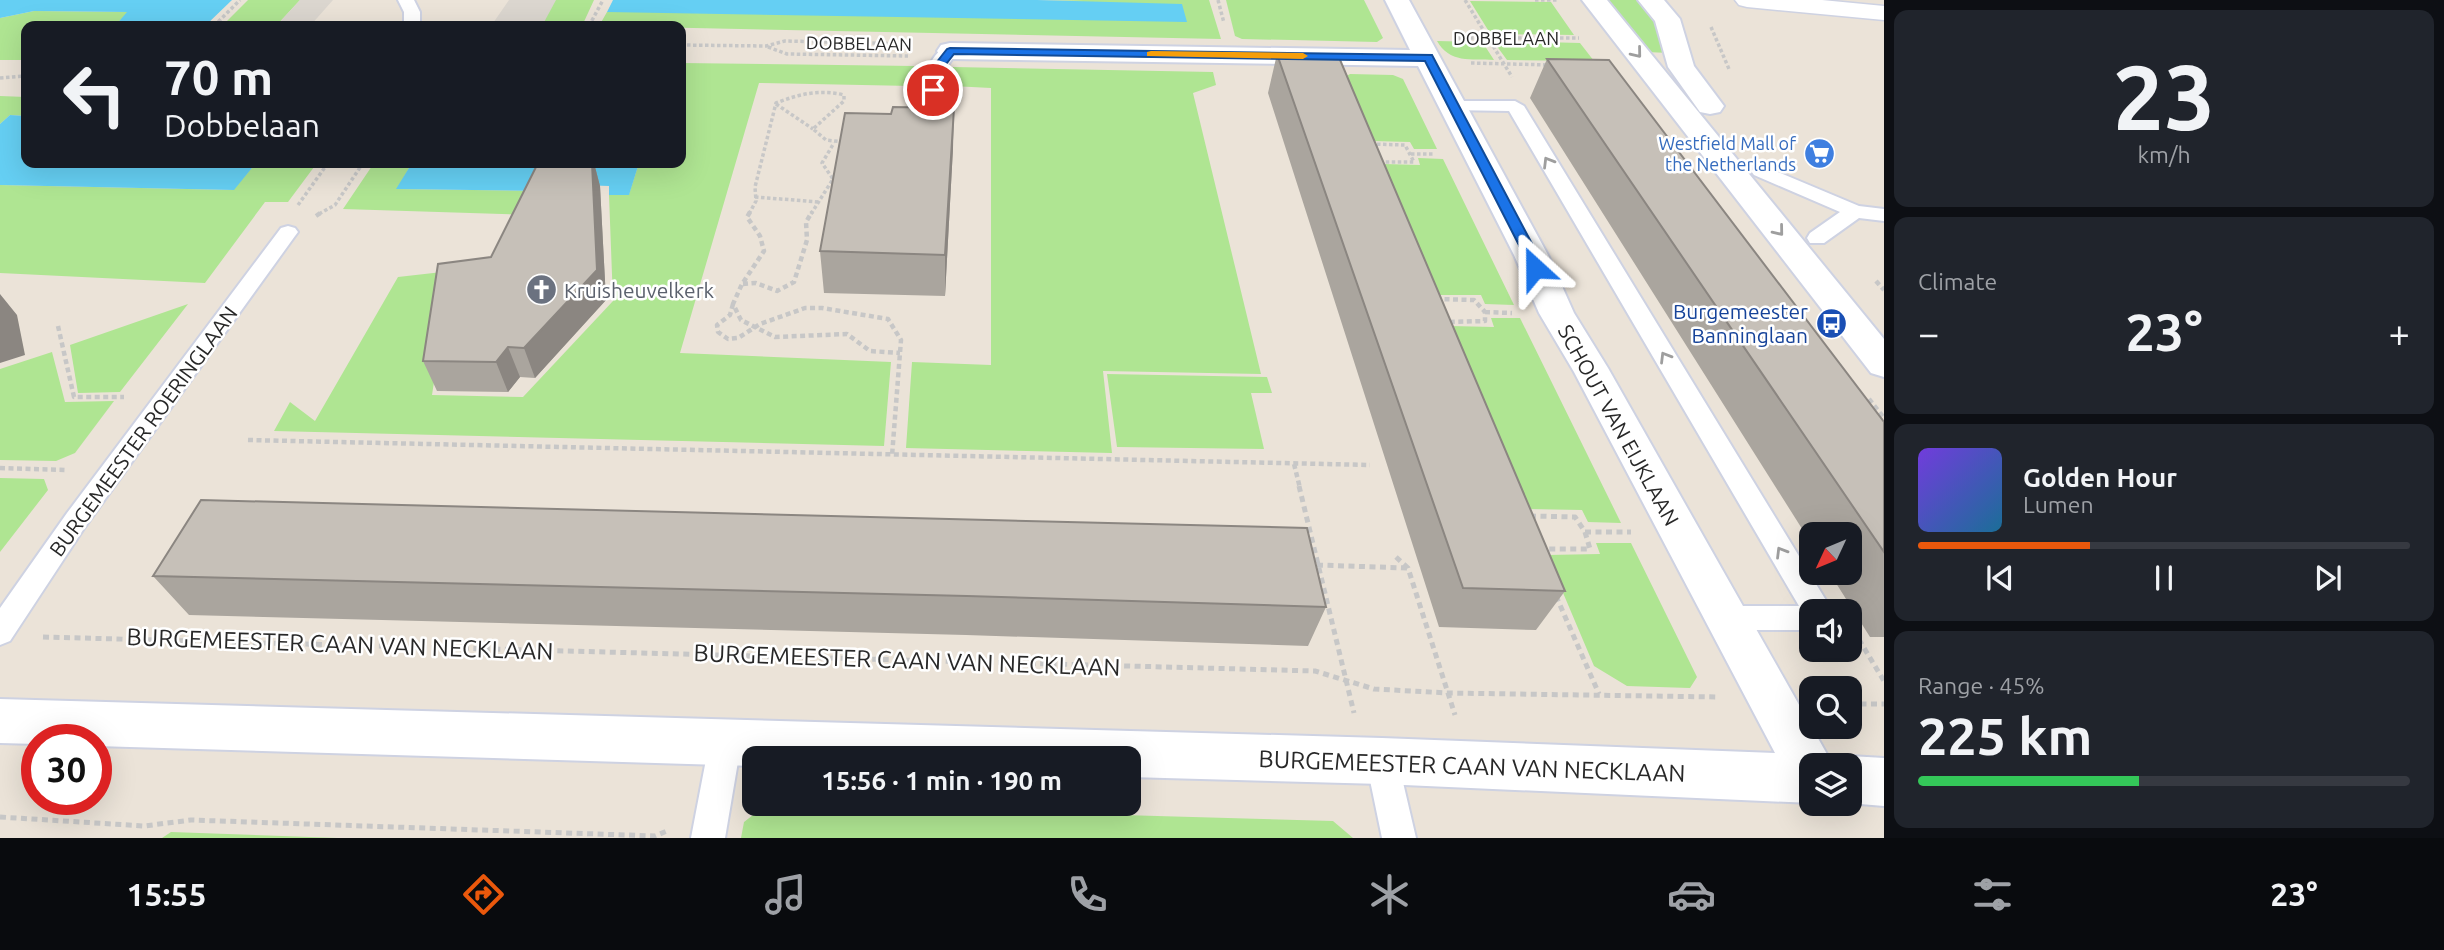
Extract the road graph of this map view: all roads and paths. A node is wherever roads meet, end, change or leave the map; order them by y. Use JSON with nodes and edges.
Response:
{"nodes":[{"id":1,"x":240,"y":0,"type":"edge"},
{"id":2,"x":407,"y":0,"type":"edge"},
{"id":3,"x":603,"y":0,"type":"edge"},
{"id":4,"x":1397,"y":0,"type":"edge"},
{"id":5,"x":1465,"y":0,"type":"edge"},
{"id":6,"x":1535,"y":0,"type":"edge"},
{"id":7,"x":1566,"y":0,"type":"edge"},
{"id":8,"x":1594,"y":0,"type":"edge"},
{"id":9,"x":1650,"y":0,"type":"edge"},
{"id":10,"x":1748,"y":0,"type":"edge"},
{"id":11,"x":1884,"y":13,"type":"edge"},
{"id":12,"x":219,"y":21,"type":"edge"},
{"id":13,"x":412,"y":21,"type":"edge"},
{"id":14,"x":592,"y":21,"type":"edge"},
{"id":15,"x":1488,"y":38,"type":"junction"},
{"id":16,"x":1581,"y":38,"type":"dead end"},
{"id":17,"x":686,"y":45,"type":"edge"},
{"id":18,"x":766,"y":46,"type":"junction"},
{"id":19,"x":1424,"y":48,"type":"junction"},
{"id":20,"x":950,"y":51,"type":"junction"},
{"id":21,"x":1504,"y":64,"type":"junction"},
{"id":22,"x":1553,"y":65,"type":"edge"},
{"id":23,"x":21,"y":76,"type":"edge"},
{"id":24,"x":0,"y":78,"type":"edge"},
{"id":25,"x":776,"y":103,"type":"junction"},
{"id":26,"x":1455,"y":106,"type":"junction"},
{"id":27,"x":1515,"y":106,"type":"junction"},
{"id":28,"x":932,"y":109,"type":"edge"},
{"id":29,"x":813,"y":129,"type":"junction"},
{"id":30,"x":849,"y":142,"type":"edge"},
{"id":31,"x":834,"y":143,"type":"junction"},
{"id":32,"x":1362,"y":144,"type":"edge"},
{"id":33,"x":1411,"y":154,"type":"junction"},
{"id":34,"x":1445,"y":154,"type":"dead end"},
{"id":35,"x":1370,"y":162,"type":"edge"},
{"id":36,"x":324,"y":168,"type":"edge"},
{"id":37,"x":360,"y":168,"type":"edge"},
{"id":38,"x":1761,"y":171,"type":"junction"},
{"id":39,"x":755,"y":197,"type":"junction"},
{"id":40,"x":819,"y":202,"type":"junction"},
{"id":41,"x":1855,"y":211,"type":"junction"},
{"id":42,"x":1884,"y":215,"type":"edge"},
{"id":43,"x":288,"y":232,"type":"junction"},
{"id":44,"x":1817,"y":238,"type":"junction"},
{"id":45,"x":1876,"y":281,"type":"dead end"},
{"id":46,"x":742,"y":284,"type":"junction"},
{"id":47,"x":1884,"y":290,"type":"edge"},
{"id":48,"x":733,"y":304,"type":"junction"},
{"id":49,"x":1435,"y":311,"type":"edge"},
{"id":50,"x":1485,"y":312,"type":"junction"},
{"id":51,"x":1523,"y":313,"type":"dead end"},
{"id":52,"x":1884,"y":319,"type":"edge"},
{"id":53,"x":1440,"y":322,"type":"edge"},
{"id":54,"x":58,"y":326,"type":"dead end"},
{"id":55,"x":755,"y":327,"type":"junction"},
{"id":56,"x":900,"y":353,"type":"junction"},
{"id":57,"x":1884,"y":364,"type":"edge"},
{"id":58,"x":167,"y":397,"type":"junction"},
{"id":59,"x":248,"y":440,"type":"dead end"},
{"id":60,"x":892,"y":456,"type":"junction"},
{"id":61,"x":1294,"y":464,"type":"junction"},
{"id":62,"x":1370,"y":465,"type":"dead end"},
{"id":63,"x":0,"y":468,"type":"edge"},
{"id":64,"x":113,"y":471,"type":"junction"},
{"id":65,"x":1521,"y":516,"type":"edge"},
{"id":66,"x":1585,"y":532,"type":"junction"},
{"id":67,"x":1632,"y":532,"type":"dead end"},
{"id":68,"x":1536,"y":549,"type":"edge"},
{"id":69,"x":1396,"y":557,"type":"dead end"},
{"id":70,"x":1309,"y":564,"type":"edge"},
{"id":71,"x":1319,"y":565,"type":"junction"},
{"id":72,"x":1408,"y":568,"type":"junction"},
{"id":73,"x":1552,"y":586,"type":"edge"},
{"id":74,"x":1809,"y":599,"type":"edge"},
{"id":75,"x":1728,"y":618,"type":"junction"},
{"id":76,"x":1799,"y":618,"type":"edge"},
{"id":77,"x":0,"y":632,"type":"edge"},
{"id":78,"x":39,"y":637,"type":"dead end"},
{"id":79,"x":1862,"y":645,"type":"edge"},
{"id":80,"x":1345,"y":679,"type":"junction"},
{"id":81,"x":1884,"y":681,"type":"edge"},
{"id":82,"x":1448,"y":693,"type":"junction"},
{"id":83,"x":1599,"y":694,"type":"junction"},
{"id":84,"x":1771,"y":697,"type":"junction"},
{"id":85,"x":1862,"y":704,"type":"edge"},
{"id":86,"x":1884,"y":705,"type":"edge"},
{"id":87,"x":0,"y":720,"type":"edge"},
{"id":88,"x":725,"y":744,"type":"junction"},
{"id":89,"x":1801,"y":753,"type":"edge"},
{"id":90,"x":1382,"y":761,"type":"junction"},
{"id":91,"x":1474,"y":765,"type":"junction"},
{"id":92,"x":1799,"y":779,"type":"edge"},
{"id":93,"x":1862,"y":781,"type":"edge"},
{"id":94,"x":1884,"y":782,"type":"edge"},
{"id":95,"x":0,"y":817,"type":"edge"},
{"id":96,"x":710,"y":825,"type":"edge"},
{"id":97,"x":1399,"y":838,"type":"edge"}],
"edges":[{"from":1,"to":12,"type":"path"},
{"from":2,"to":13,"type":"lane"},
{"from":3,"to":14,"type":"path"},
{"from":4,"to":19,"type":"street","name":"SCHOUT VAN EIJKLAAN"},
{"from":5,"to":15,"type":"path"},
{"from":6,"to":7,"type":"path"},
{"from":8,"to":57,"type":"street","one_way":true},
{"from":9,"to":38,"type":"street"},
{"from":10,"to":11,"type":"street"},
{"from":15,"to":16,"type":"path","name":"DOBBELAAN"},
{"from":15,"to":19,"type":"path","name":"DOBBELAAN"},
{"from":15,"to":21,"type":"path"},
{"from":17,"to":18,"type":"path","name":"DOBBELAAN"},
{"from":18,"to":20,"type":"path","name":"DOBBELAAN"},
{"from":18,"to":20,"type":"path","name":"DOBBELAAN"},
{"from":19,"to":20,"type":"street","name":"DOBBELAAN"},
{"from":19,"to":21,"type":"path","name":"DOBBELAAN"},
{"from":19,"to":26,"type":"street","name":"SCHOUT VAN EIJKLAAN"},
{"from":20,"to":28,"type":"lane"},
{"from":21,"to":22,"type":"path","name":"DOBBELAAN"},
{"from":21,"to":27,"type":"path"},
{"from":23,"to":24,"type":"path"},
{"from":25,"to":29,"type":"path"},
{"from":25,"to":29,"type":"path"},
{"from":25,"to":39,"type":"path"},
{"from":26,"to":27,"type":"lane"},
{"from":26,"to":75,"type":"street","name":"SCHOUT VAN EIJKLAAN"},
{"from":74,"to":27,"type":"lane","one_way":true},
{"from":29,"to":31,"type":"path"},
{"from":30,"to":31,"type":"path"},
{"from":31,"to":40,"type":"path"},
{"from":32,"to":33,"type":"path"},
{"from":33,"to":34,"type":"path"},
{"from":33,"to":35,"type":"path"},
{"from":36,"to":43,"type":"path"},
{"from":37,"to":43,"type":"path"},
{"from":38,"to":41,"type":"lane"},
{"from":38,"to":44,"type":"street"},
{"from":39,"to":40,"type":"path"},
{"from":39,"to":46,"type":"path"},
{"from":40,"to":46,"type":"path"},
{"from":41,"to":42,"type":"lane"},
{"from":41,"to":44,"type":"lane"},
{"from":43,"to":58,"type":"lane","name":"BURGEMEESTER ROERINGLAAN"},
{"from":44,"to":52,"type":"street"},
{"from":45,"to":47,"type":"path"},
{"from":46,"to":48,"type":"path"},
{"from":48,"to":55,"type":"path"},
{"from":48,"to":55,"type":"path"},
{"from":49,"to":50,"type":"path"},
{"from":50,"to":51,"type":"path"},
{"from":50,"to":53,"type":"path"},
{"from":54,"to":58,"type":"path"},
{"from":55,"to":56,"type":"path"},
{"from":55,"to":56,"type":"path"},
{"from":56,"to":60,"type":"path"},
{"from":58,"to":64,"type":"lane","name":"BURGEMEESTER ROERINGLAAN"},
{"from":59,"to":60,"type":"path"},
{"from":60,"to":61,"type":"path"},
{"from":61,"to":62,"type":"path"},
{"from":61,"to":71,"type":"path"},
{"from":63,"to":64,"type":"path"},
{"from":64,"to":77,"type":"lane","name":"BURGEMEESTER ROERINGLAAN"},
{"from":65,"to":66,"type":"path"},
{"from":66,"to":67,"type":"path"},
{"from":66,"to":68,"type":"path"},
{"from":69,"to":72,"type":"path"},
{"from":70,"to":71,"type":"path"},
{"from":71,"to":72,"type":"path"},
{"from":71,"to":80,"type":"path"},
{"from":72,"to":82,"type":"path"},
{"from":73,"to":83,"type":"path"},
{"from":75,"to":76,"type":"lane"},
{"from":75,"to":84,"type":"street","name":"SCHOUT VAN EIJKLAAN"},
{"from":78,"to":80,"type":"path","name":"BURGEMEESTER CAAN VAN NECKLAAN"},
{"from":79,"to":81,"type":"path"},
{"from":80,"to":82,"type":"path","name":"BURGEMEESTER CAAN VAN NECKLAAN"},
{"from":80,"to":90,"type":"path"},
{"from":82,"to":83,"type":"path","name":"BURGEMEESTER CAAN VAN NECKLAAN"},
{"from":82,"to":91,"type":"path"},
{"from":83,"to":84,"type":"path","name":"BURGEMEESTER CAAN VAN NECKLAAN"},
{"from":84,"to":89,"type":"street","name":"SCHOUT VAN EIJKLAAN"},
{"from":85,"to":86,"type":"path"},
{"from":87,"to":88,"type":"street","name":"BURGEMEESTER CAAN VAN NECKLAAN"},
{"from":88,"to":90,"type":"street","name":"BURGEMEESTER CAAN VAN NECKLAAN"},
{"from":88,"to":96,"type":"lane"},
{"from":90,"to":91,"type":"street","name":"BURGEMEESTER CAAN VAN NECKLAAN"},
{"from":90,"to":97,"type":"lane"},
{"from":91,"to":92,"type":"street","name":"BURGEMEESTER CAAN VAN NECKLAAN"},
{"from":93,"to":94,"type":"street"},
{"from":95,"to":96,"type":"path"}]}
